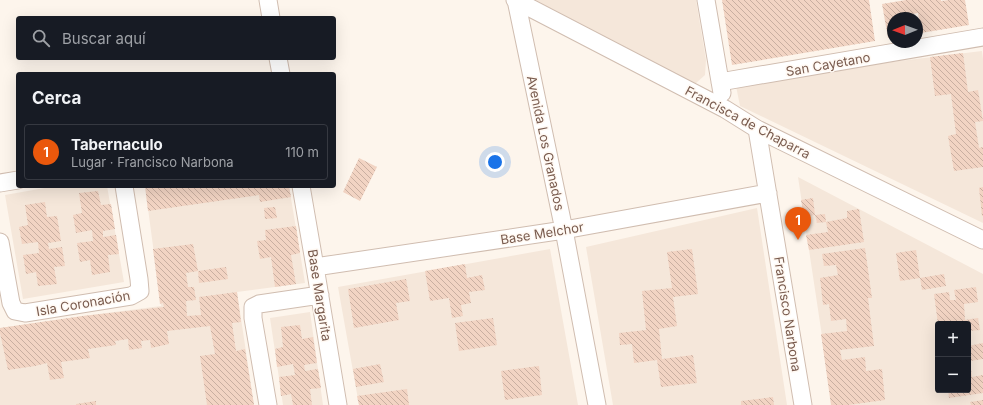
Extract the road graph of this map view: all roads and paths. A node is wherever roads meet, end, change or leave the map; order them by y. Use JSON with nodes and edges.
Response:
{"nodes":[{"id":1,"x":268,"y":0,"type":"edge"},
{"id":2,"x":516,"y":0,"type":"edge"},
{"id":3,"x":706,"y":0,"type":"edge"},
{"id":4,"x":271,"y":16,"type":"edge"},
{"id":5,"x":983,"y":37,"type":"edge"},
{"id":6,"x":278,"y":60,"type":"edge"},
{"id":7,"x":281,"y":72,"type":"edge"},
{"id":8,"x":720,"y":82,"type":"junction"},
{"id":9,"x":725,"y":109,"type":"junction"},
{"id":10,"x":757,"y":129,"type":"junction"},
{"id":11,"x":16,"y":180,"type":"edge"},
{"id":12,"x":0,"y":183,"type":"edge"},
{"id":13,"x":124,"y":188,"type":"edge"},
{"id":14,"x":301,"y":188,"type":"edge"},
{"id":15,"x":768,"y":193,"type":"junction"},
{"id":16,"x":564,"y":230,"type":"junction"},
{"id":17,"x":983,"y":240,"type":"edge"},
{"id":18,"x":0,"y":242,"type":"edge"},
{"id":19,"x":315,"y":267,"type":"junction"},
{"id":20,"x":320,"y":295,"type":"junction"},
{"id":21,"x":268,"y":405,"type":"edge"},
{"id":22,"x":338,"y":405,"type":"edge"},
{"id":23,"x":597,"y":405,"type":"edge"},
{"id":24,"x":803,"y":405,"type":"edge"}],
"edges":[{"from":1,"to":4,"type":"street"},
{"from":2,"to":9,"type":"street","name":"Francisca de Chaparra"},
{"from":2,"to":16,"type":"street","name":"Avenida Los Granados"},
{"from":3,"to":8,"type":"street"},
{"from":5,"to":8,"type":"street","name":"San Cayetano"},
{"from":6,"to":7,"type":"street"},
{"from":8,"to":9,"type":"street"},
{"from":9,"to":10,"type":"street","name":"Francisca de Chaparra"},
{"from":10,"to":15,"type":"street","name":"Francisco Narbona"},
{"from":10,"to":17,"type":"street","name":"Francisca de Chaparra"},
{"from":11,"to":12,"type":"street"},
{"from":13,"to":18,"type":"street","name":"Isla Coronación"},
{"from":14,"to":19,"type":"street","name":"Base Margarita"},
{"from":15,"to":16,"type":"street","name":"Base Melchor"},
{"from":15,"to":24,"type":"street","name":"Francisco Narbona"},
{"from":16,"to":19,"type":"street","name":"Base Melchor"},
{"from":16,"to":23,"type":"street","name":"Avenida Los Granados"},
{"from":19,"to":20,"type":"street","name":"Base Margarita"},
{"from":20,"to":21,"type":"street"},
{"from":20,"to":22,"type":"street","name":"Base Margarita"}]}
